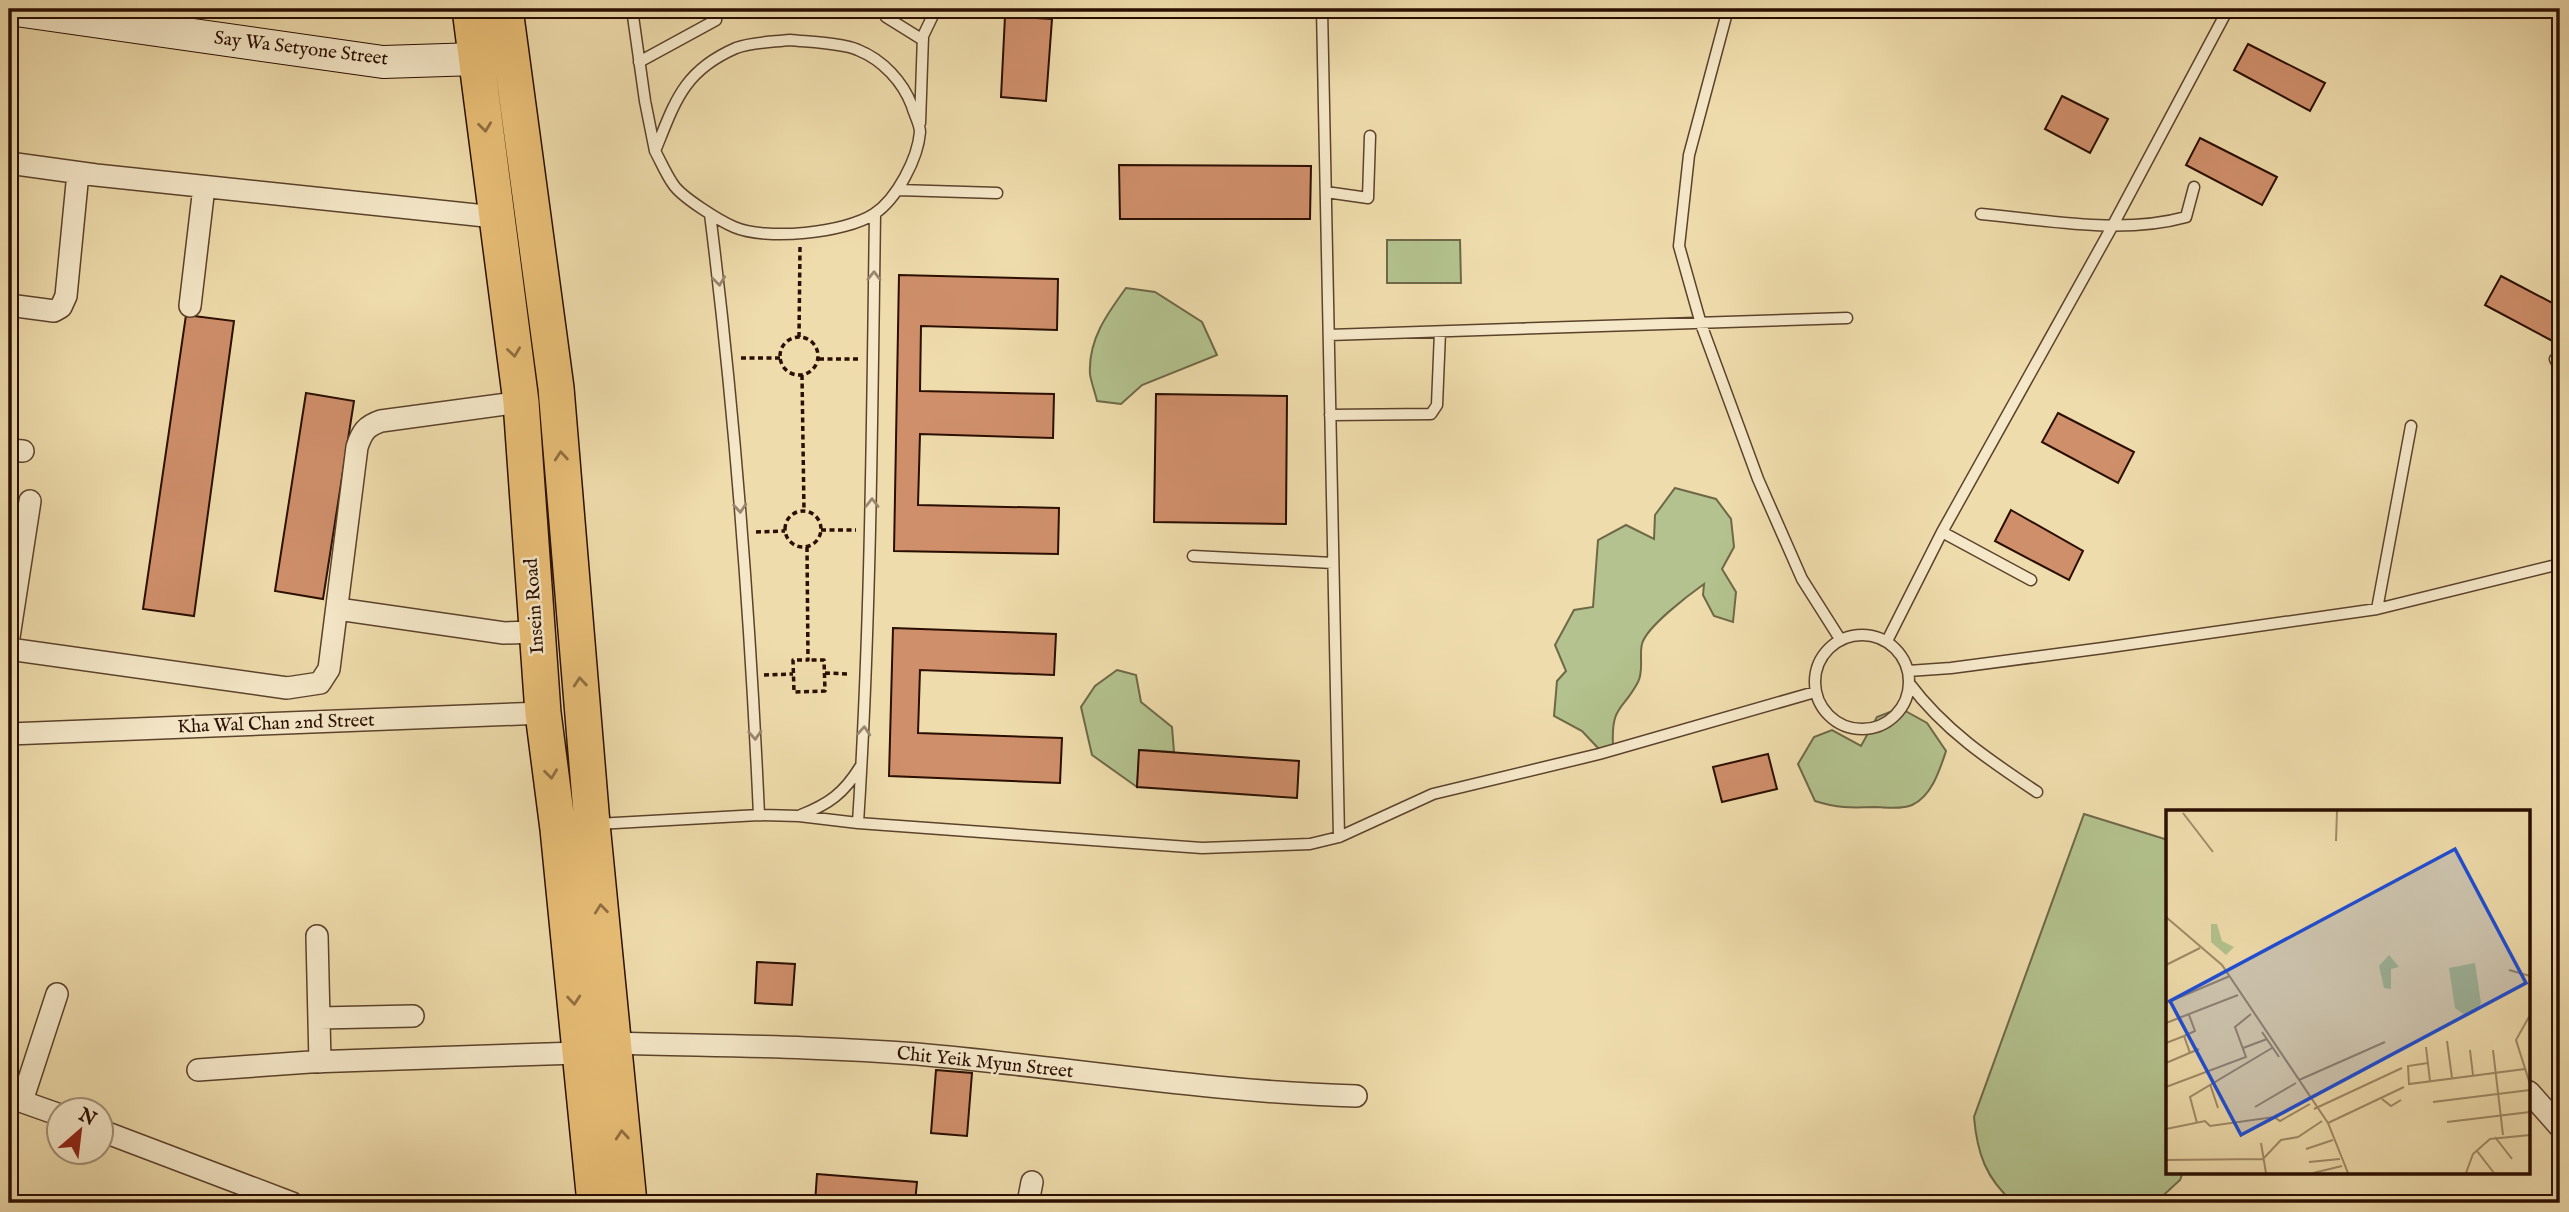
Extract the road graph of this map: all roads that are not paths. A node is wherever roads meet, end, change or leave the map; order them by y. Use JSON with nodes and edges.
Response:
{"nodes":[{"id":1,"x":9,"y":9,"type":"edge"},
{"id":2,"x":470,"y":9,"type":"edge"},
{"id":3,"x":505,"y":9,"type":"edge"},
{"id":4,"x":632,"y":9,"type":"edge"},
{"id":5,"x":936,"y":9,"type":"edge"},
{"id":6,"x":1322,"y":9,"type":"edge"},
{"id":7,"x":1728,"y":9,"type":"edge"},
{"id":8,"x":2228,"y":9,"type":"edge"},
{"id":9,"x":886,"y":17,"type":"dead end"},
{"id":10,"x":716,"y":20,"type":"dead end"},
{"id":11,"x":923,"y":40,"type":"junction"},
{"id":12,"x":511,"y":53,"type":"junction"},
{"id":13,"x":477,"y":59,"type":"junction"},
{"id":14,"x":639,"y":62,"type":"junction"},
{"id":15,"x":920,"y":129,"type":"junction"},
{"id":16,"x":1370,"y":136,"type":"dead end"},
{"id":17,"x":656,"y":151,"type":"junction"},
{"id":18,"x":9,"y":163,"type":"edge"},
{"id":19,"x":78,"y":173,"type":"junction"},
{"id":20,"x":204,"y":187,"type":"junction"},
{"id":21,"x":2194,"y":187,"type":"dead end"},
{"id":22,"x":898,"y":190,"type":"junction"},
{"id":23,"x":1326,"y":192,"type":"junction"},
{"id":24,"x":997,"y":193,"type":"dead end"},
{"id":25,"x":710,"y":214,"type":"junction"},
{"id":26,"x":875,"y":214,"type":"junction"},
{"id":27,"x":1981,"y":214,"type":"dead end"},
{"id":28,"x":495,"y":217,"type":"junction"},
{"id":29,"x":2113,"y":225,"type":"junction"},
{"id":30,"x":9,"y":305,"type":"edge"},
{"id":31,"x":190,"y":306,"type":"dead end"},
{"id":32,"x":1847,"y":318,"type":"dead end"},
{"id":33,"x":1700,"y":324,"type":"junction"},
{"id":34,"x":1440,"y":331,"type":"junction"},
{"id":35,"x":1329,"y":335,"type":"junction"},
{"id":36,"x":520,"y":402,"type":"junction"},
{"id":37,"x":1330,"y":415,"type":"junction"},
{"id":38,"x":2411,"y":426,"type":"dead end"},
{"id":39,"x":30,"y":501,"type":"dead end"},
{"id":40,"x":1942,"y":532,"type":"junction"},
{"id":41,"x":1193,"y":556,"type":"dead end"},
{"id":42,"x":1333,"y":563,"type":"junction"},
{"id":43,"x":2560,"y":564,"type":"edge"},
{"id":44,"x":2031,"y":580,"type":"dead end"},
{"id":45,"x":2377,"y":608,"type":"junction"},
{"id":46,"x":338,"y":609,"type":"junction"},
{"id":47,"x":537,"y":632,"type":"junction"},
{"id":48,"x":9,"y":637,"type":"edge"},
{"id":49,"x":1840,"y":639,"type":"junction"},
{"id":50,"x":1887,"y":641,"type":"junction"},
{"id":51,"x":9,"y":649,"type":"edge"},
{"id":52,"x":1908,"y":671,"type":"junction"},
{"id":53,"x":1909,"y":683,"type":"junction"},
{"id":54,"x":1815,"y":692,"type":"junction"},
{"id":55,"x":543,"y":713,"type":"junction"},
{"id":56,"x":9,"y":734,"type":"edge"},
{"id":57,"x":862,"y":764,"type":"junction"},
{"id":58,"x":2037,"y":792,"type":"dead end"},
{"id":59,"x":759,"y":815,"type":"junction"},
{"id":60,"x":799,"y":816,"type":"junction"},
{"id":61,"x":858,"y":823,"type":"junction"},
{"id":62,"x":575,"y":826,"type":"junction"},
{"id":63,"x":1339,"y":837,"type":"junction"},
{"id":64,"x":317,"y":936,"type":"dead end"},
{"id":65,"x":57,"y":995,"type":"dead end"},
{"id":66,"x":413,"y":1016,"type":"dead end"},
{"id":67,"x":319,"y":1018,"type":"junction"},
{"id":68,"x":614,"y":1043,"type":"junction"},
{"id":69,"x":578,"y":1052,"type":"junction"},
{"id":70,"x":320,"y":1062,"type":"junction"},
{"id":71,"x":198,"y":1070,"type":"dead end"},
{"id":72,"x":2530,"y":1092,"type":"edge"},
{"id":73,"x":1356,"y":1096,"type":"dead end"},
{"id":74,"x":15,"y":1099,"type":"edge"},
{"id":75,"x":46,"y":1110,"type":"edge"},
{"id":76,"x":2560,"y":1127,"type":"edge"},
{"id":77,"x":116,"y":1136,"type":"edge"},
{"id":78,"x":1032,"y":1182,"type":"dead end"},
{"id":79,"x":292,"y":1203,"type":"edge"},
{"id":80,"x":595,"y":1203,"type":"edge"},
{"id":81,"x":629,"y":1203,"type":"edge"},
{"id":82,"x":1028,"y":1203,"type":"edge"}],
"edges":[{"from":1,"to":13,"type":"main road","name":"Say Wa Setyone Street"},
{"from":2,"to":13,"type":"main road","name":"Insein Road"},
{"from":3,"to":12,"type":"main road","name":"Insein Road"},
{"from":4,"to":14,"type":"lane"},
{"from":5,"to":11,"type":"lane"},
{"from":6,"to":23,"type":"lane"},
{"from":7,"to":33,"type":"lane"},
{"from":8,"to":29,"type":"lane"},
{"from":9,"to":11,"type":"lane"},
{"from":10,"to":14,"type":"lane"},
{"from":11,"to":15,"type":"lane"},
{"from":12,"to":13,"type":"main road","name":"Say Wa Setyone Street"},
{"from":62,"to":12,"type":"main road","name":"Insein Road","one_way":true},
{"from":13,"to":28,"type":"main road","name":"Insein Road","one_way":true},
{"from":14,"to":17,"type":"lane"},
{"from":15,"to":17,"type":"lane"},
{"from":15,"to":22,"type":"lane"},
{"from":16,"to":23,"type":"lane"},
{"from":17,"to":25,"type":"lane"},
{"from":18,"to":19,"type":"street"},
{"from":19,"to":20,"type":"street"},
{"from":19,"to":30,"type":"street"},
{"from":20,"to":28,"type":"street"},
{"from":20,"to":31,"type":"street"},
{"from":21,"to":29,"type":"lane"},
{"from":22,"to":24,"type":"lane"},
{"from":22,"to":26,"type":"lane"},
{"from":23,"to":35,"type":"lane"},
{"from":25,"to":26,"type":"lane"},
{"from":25,"to":59,"type":"lane","one_way":true},
{"from":57,"to":26,"type":"lane","one_way":true},
{"from":27,"to":29,"type":"lane"},
{"from":28,"to":36,"type":"main road","name":"Insein Road","one_way":true},
{"from":29,"to":40,"type":"lane"},
{"from":32,"to":33,"type":"lane"},
{"from":33,"to":34,"type":"lane"},
{"from":33,"to":49,"type":"lane"},
{"from":34,"to":35,"type":"lane"},
{"from":34,"to":37,"type":"lane"},
{"from":35,"to":37,"type":"lane"},
{"from":36,"to":46,"type":"street"},
{"from":36,"to":47,"type":"main road","name":"Insein Road"},
{"from":37,"to":42,"type":"lane"},
{"from":38,"to":45,"type":"lane"},
{"from":39,"to":48,"type":"street"},
{"from":40,"to":44,"type":"lane"},
{"from":40,"to":50,"type":"lane"},
{"from":41,"to":42,"type":"lane"},
{"from":42,"to":63,"type":"lane"},
{"from":43,"to":45,"type":"lane"},
{"from":45,"to":52,"type":"lane"},
{"from":46,"to":47,"type":"street"},
{"from":46,"to":51,"type":"street"},
{"from":47,"to":55,"type":"main road","name":"Insein Road"},
{"from":49,"to":50,"type":"lane"},
{"from":49,"to":54,"type":"lane"},
{"from":50,"to":52,"type":"lane"},
{"from":52,"to":53,"type":"lane"},
{"from":53,"to":54,"type":"lane"},
{"from":53,"to":58,"type":"lane"},
{"from":54,"to":63,"type":"lane"},
{"from":55,"to":56,"type":"street","name":"Kha Wal Chan 2nd Street"},
{"from":55,"to":62,"type":"main road","name":"Insein Road","one_way":true},
{"from":57,"to":60,"type":"lane"},
{"from":57,"to":61,"type":"lane"},
{"from":59,"to":60,"type":"lane"},
{"from":59,"to":62,"type":"lane"},
{"from":60,"to":61,"type":"lane"},
{"from":61,"to":63,"type":"lane"},
{"from":68,"to":62,"type":"main road","name":"Insein Road","one_way":true},
{"from":62,"to":69,"type":"main road","name":"Insein Road","one_way":true},
{"from":64,"to":67,"type":"street"},
{"from":65,"to":74,"type":"street"},
{"from":66,"to":67,"type":"street"},
{"from":67,"to":70,"type":"street"},
{"from":68,"to":73,"type":"street","name":"Chit Yeik Myun Street"},
{"from":81,"to":68,"type":"main road","name":"Insein Road","one_way":true},
{"from":69,"to":70,"type":"street"},
{"from":69,"to":80,"type":"main road","name":"Insein Road"},
{"from":70,"to":71,"type":"street"},
{"from":72,"to":76,"type":"street"},
{"from":74,"to":75,"type":"street"},
{"from":77,"to":79,"type":"street"},
{"from":78,"to":82,"type":"street"}]}
